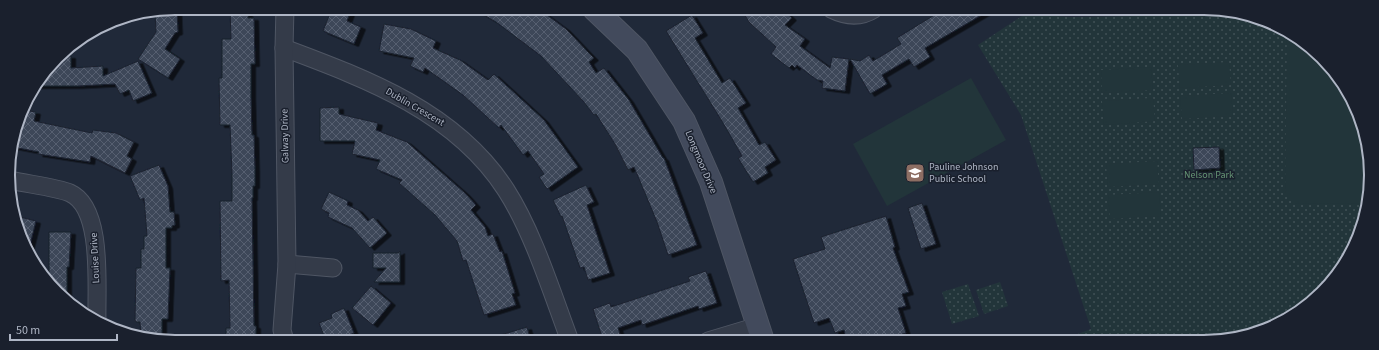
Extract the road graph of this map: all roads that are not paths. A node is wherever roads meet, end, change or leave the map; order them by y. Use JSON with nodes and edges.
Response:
{"nodes":[{"id":1,"x":285,"y":15,"type":"edge"},
{"id":2,"x":600,"y":15,"type":"edge"},
{"id":3,"x":284,"y":48,"type":"junction"},
{"id":4,"x":15,"y":181,"type":"edge"},
{"id":5,"x":287,"y":264,"type":"junction"},
{"id":6,"x":333,"y":268,"type":"dead end"},
{"id":7,"x":97,"y":315,"type":"edge"},
{"id":8,"x":760,"y":333,"type":"edge"},
{"id":9,"x":284,"y":335,"type":"edge"},
{"id":10,"x":568,"y":335,"type":"edge"},
{"id":11,"x":747,"y":335,"type":"edge"}],
"edges":[{"from":1,"to":3,"type":"street","name":"Galway Drive"},
{"from":2,"to":8,"type":"street","name":"Longmoor Drive"},
{"from":3,"to":5,"type":"street","name":"Galway Drive"},
{"from":3,"to":10,"type":"street","name":"Dublin Crescent"},
{"from":4,"to":7,"type":"street","name":"Louise Drive"},
{"from":5,"to":6,"type":"street"},
{"from":5,"to":9,"type":"street","name":"Galway Drive"},
{"from":8,"to":11,"type":"street"}]}
